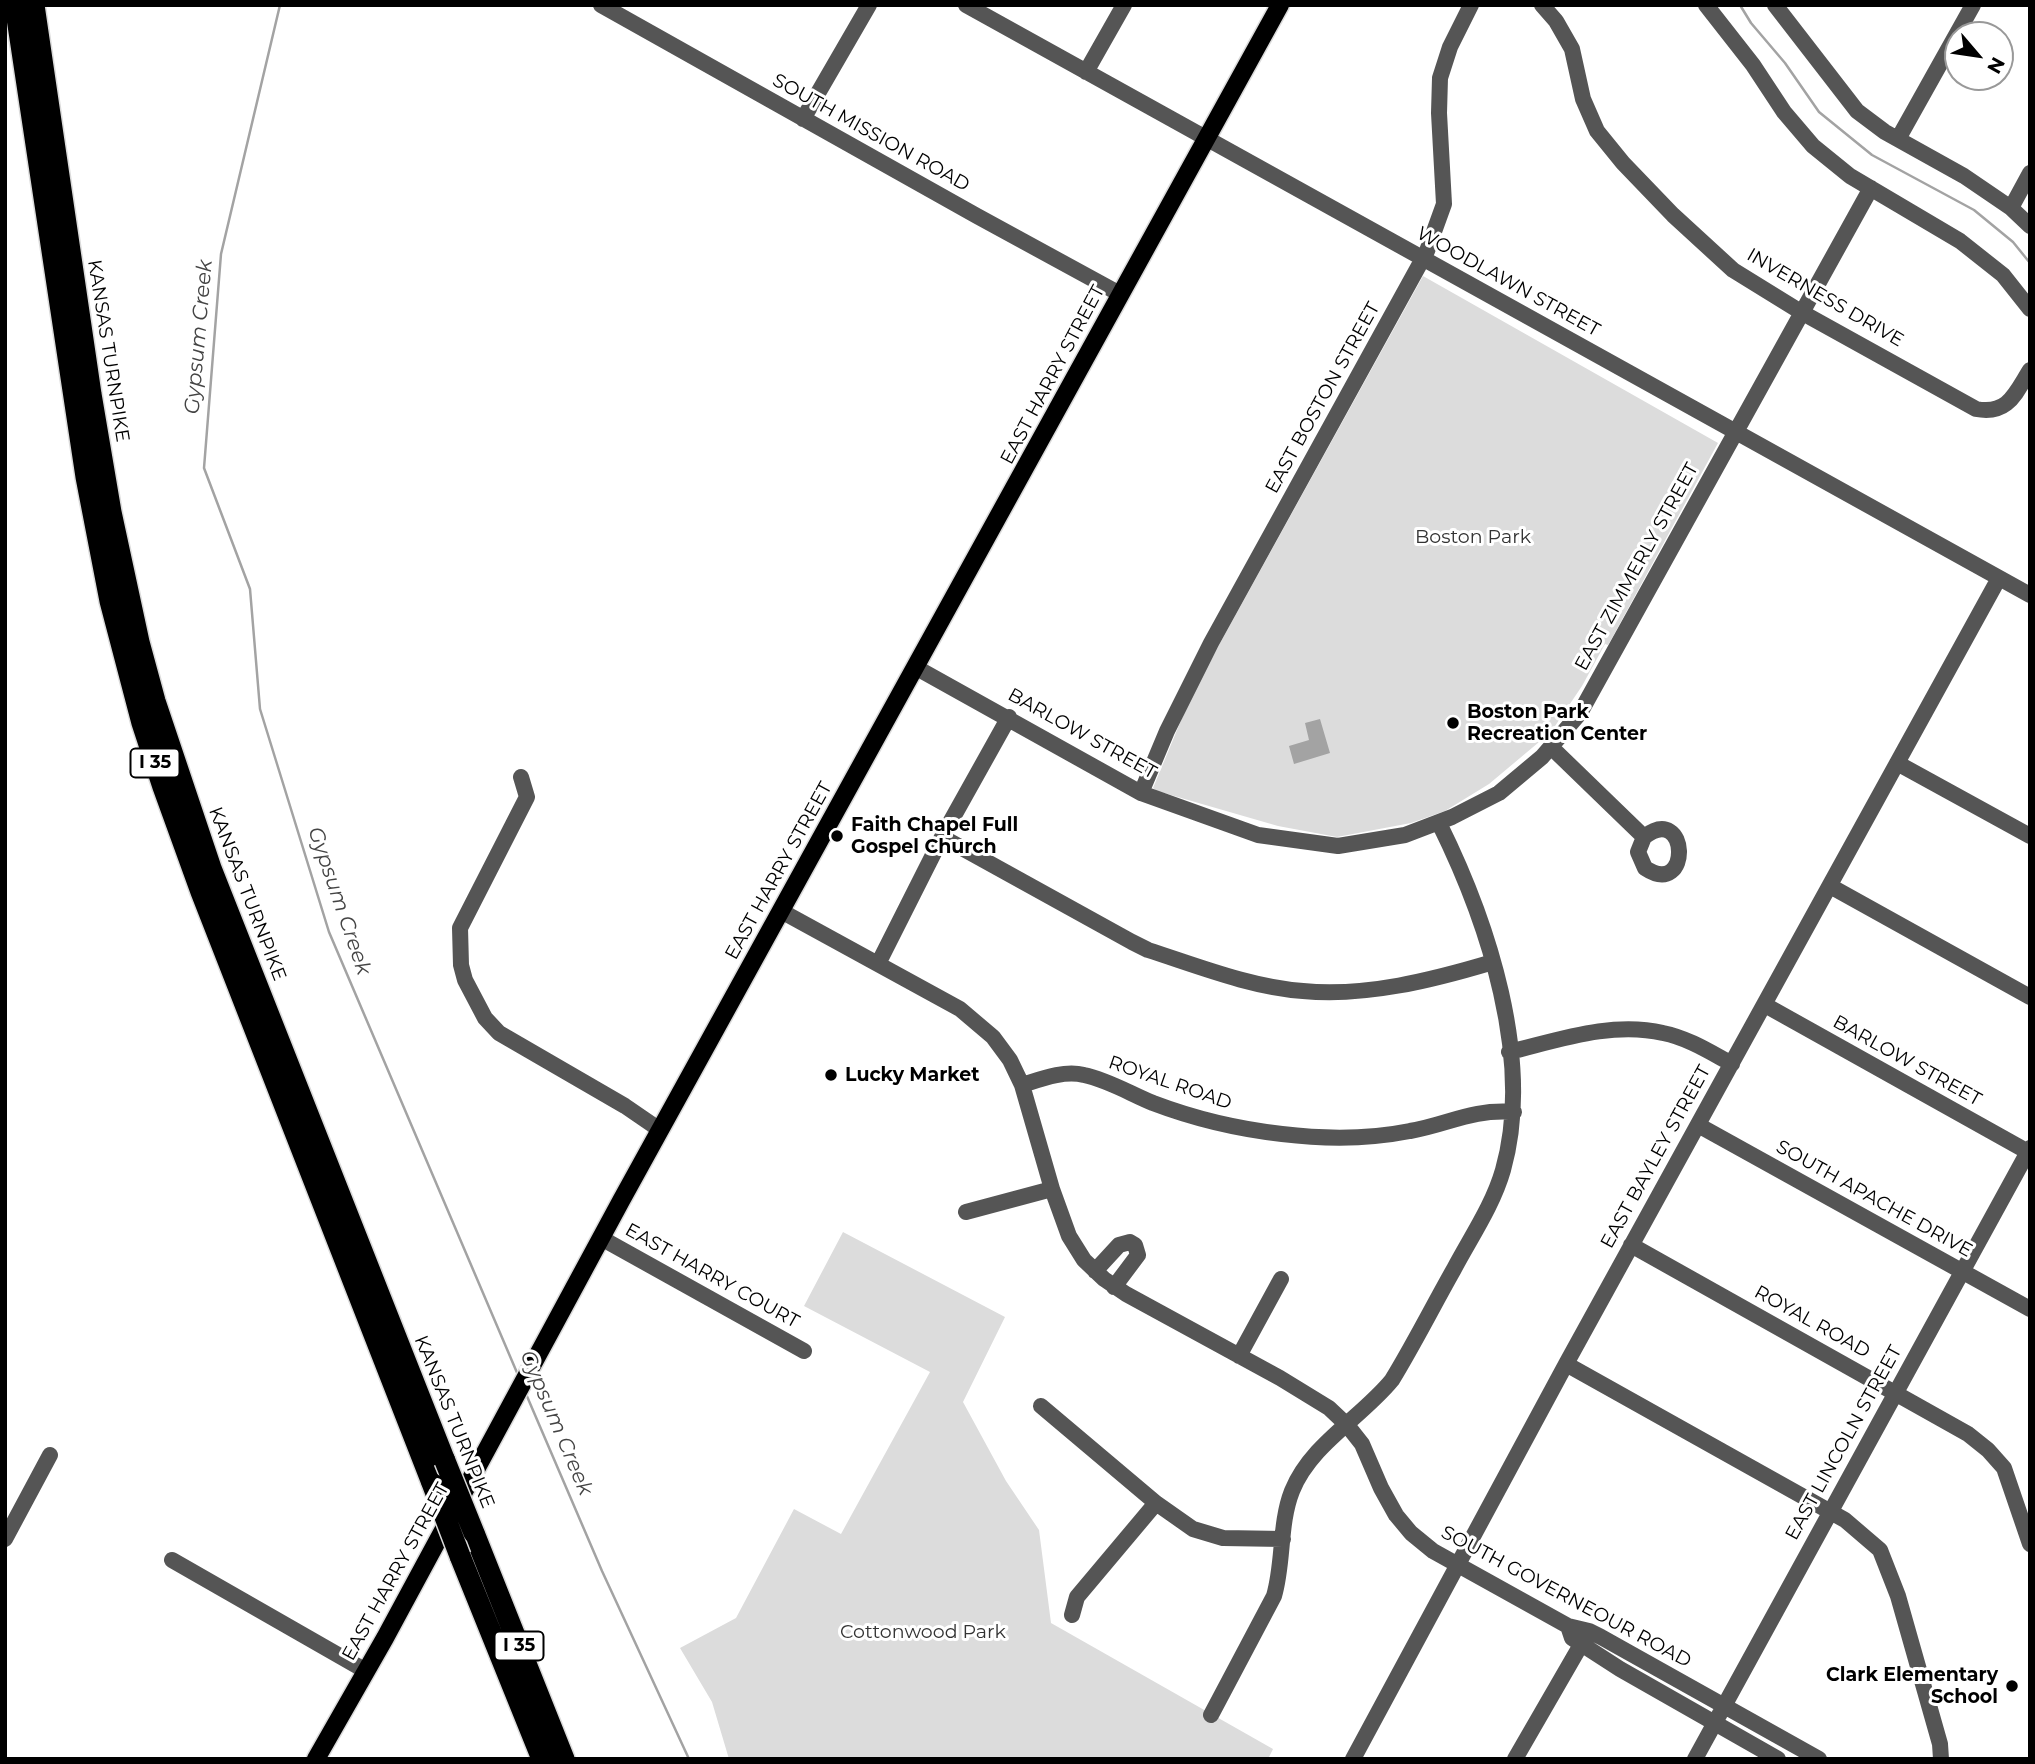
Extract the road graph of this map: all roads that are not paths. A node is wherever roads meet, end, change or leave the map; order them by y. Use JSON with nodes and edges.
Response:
{"nodes":[{"id":1,"x":15,"y":5,"type":"edge"},
{"id":2,"x":34,"y":5,"type":"edge"},
{"id":3,"x":601,"y":5,"type":"edge"},
{"id":4,"x":869,"y":5,"type":"edge"},
{"id":5,"x":966,"y":5,"type":"edge"},
{"id":6,"x":1124,"y":5,"type":"edge"},
{"id":7,"x":1280,"y":5,"type":"edge"},
{"id":8,"x":1471,"y":5,"type":"edge"},
{"id":9,"x":1542,"y":5,"type":"edge"},
{"id":10,"x":1706,"y":5,"type":"edge"},
{"id":11,"x":1775,"y":5,"type":"edge"},
{"id":12,"x":1973,"y":5,"type":"edge"},
{"id":13,"x":1086,"y":72,"type":"junction"},
{"id":14,"x":803,"y":119,"type":"junction"},
{"id":15,"x":1205,"y":138,"type":"junction"},
{"id":16,"x":1898,"y":139,"type":"junction"},
{"id":17,"x":2030,"y":173,"type":"edge"},
{"id":18,"x":1871,"y":188,"type":"junction"},
{"id":19,"x":2011,"y":208,"type":"junction"},
{"id":20,"x":2030,"y":226,"type":"edge"},
{"id":21,"x":1423,"y":259,"type":"junction"},
{"id":22,"x":1121,"y":294,"type":"junction"},
{"id":23,"x":2030,"y":309,"type":"edge"},
{"id":24,"x":1801,"y":312,"type":"junction"},
{"id":25,"x":2030,"y":370,"type":"edge"},
{"id":26,"x":1735,"y":432,"type":"junction"},
{"id":27,"x":1999,"y":578,"type":"junction"},
{"id":28,"x":2030,"y":595,"type":"edge"},
{"id":29,"x":915,"y":667,"type":"junction"},
{"id":30,"x":1009,"y":717,"type":"junction"},
{"id":31,"x":1551,"y":747,"type":"junction"},
{"id":32,"x":1897,"y":763,"type":"junction"},
{"id":33,"x":521,"y":777,"type":"dead end"},
{"id":34,"x":1141,"y":793,"type":"junction"},
{"id":35,"x":1439,"y":823,"type":"junction"},
{"id":36,"x":2028,"y":831,"type":"edge"},
{"id":37,"x":942,"y":837,"type":"junction"},
{"id":38,"x":1644,"y":837,"type":"dead end"},
{"id":39,"x":1830,"y":886,"type":"junction"},
{"id":40,"x":781,"y":911,"type":"junction"},
{"id":41,"x":1493,"y":962,"type":"junction"},
{"id":42,"x":878,"y":964,"type":"junction"},
{"id":43,"x":2030,"y":997,"type":"edge"},
{"id":44,"x":1765,"y":1005,"type":"junction"},
{"id":45,"x":1509,"y":1052,"type":"junction"},
{"id":46,"x":1732,"y":1064,"type":"junction"},
{"id":47,"x":1022,"y":1085,"type":"junction"},
{"id":48,"x":1514,"y":1112,"type":"junction"},
{"id":49,"x":1698,"y":1125,"type":"junction"},
{"id":50,"x":660,"y":1130,"type":"junction"},
{"id":51,"x":2029,"y":1151,"type":"edge"},
{"id":52,"x":1052,"y":1189,"type":"junction"},
{"id":53,"x":966,"y":1212,"type":"dead end"},
{"id":54,"x":601,"y":1238,"type":"junction"},
{"id":55,"x":1631,"y":1245,"type":"junction"},
{"id":56,"x":1095,"y":1271,"type":"junction"},
{"id":57,"x":1962,"y":1271,"type":"junction"},
{"id":58,"x":1282,"y":1279,"type":"dead end"},
{"id":59,"x":1114,"y":1287,"type":"junction"},
{"id":60,"x":2030,"y":1309,"type":"edge"},
{"id":61,"x":804,"y":1350,"type":"dead end"},
{"id":62,"x":1239,"y":1356,"type":"junction"},
{"id":63,"x":1566,"y":1364,"type":"junction"},
{"id":64,"x":1895,"y":1393,"type":"junction"},
{"id":65,"x":1041,"y":1406,"type":"dead end"},
{"id":66,"x":1347,"y":1425,"type":"junction"},
{"id":67,"x":50,"y":1455,"type":"dead end"},
{"id":68,"x":1156,"y":1503,"type":"junction"},
{"id":69,"x":1830,"y":1511,"type":"junction"},
{"id":70,"x":5,"y":1539,"type":"edge"},
{"id":71,"x":1283,"y":1539,"type":"junction"},
{"id":72,"x":2030,"y":1544,"type":"edge"},
{"id":73,"x":172,"y":1560,"type":"dead end"},
{"id":74,"x":1455,"y":1566,"type":"junction"},
{"id":75,"x":1072,"y":1615,"type":"dead end"},
{"id":76,"x":1586,"y":1637,"type":"junction"},
{"id":77,"x":366,"y":1671,"type":"junction"},
{"id":78,"x":1723,"y":1707,"type":"junction"},
{"id":79,"x":1211,"y":1715,"type":"dead end"},
{"id":80,"x":1715,"y":1721,"type":"junction"},
{"id":81,"x":316,"y":1759,"type":"edge"},
{"id":82,"x":542,"y":1759,"type":"edge"},
{"id":83,"x":564,"y":1759,"type":"edge"},
{"id":84,"x":1353,"y":1759,"type":"edge"},
{"id":85,"x":1515,"y":1759,"type":"edge"},
{"id":86,"x":1695,"y":1759,"type":"edge"},
{"id":87,"x":1777,"y":1759,"type":"edge"},
{"id":88,"x":1819,"y":1759,"type":"edge"},
{"id":89,"x":1941,"y":1759,"type":"edge"}],
"edges":[{"from":1,"to":82,"type":"highway","number":"I 35","bridge":true},
{"from":2,"to":83,"type":"highway","name":"KANSAS TURNPIKE","number":"I 35","bridge":true},
{"from":3,"to":14,"type":"street","name":"SOUTH MISSION ROAD"},
{"from":4,"to":14,"type":"street"},
{"from":5,"to":13,"type":"street","name":"WOODLAWN STREET"},
{"from":6,"to":13,"type":"street"},
{"from":7,"to":15,"type":"main road","name":"EAST HARRY STREET"},
{"from":8,"to":21,"type":"street","name":"EAST BOSTON STREET"},
{"from":9,"to":24,"type":"street","name":"INVERNESS DRIVE"},
{"from":10,"to":18,"type":"street"},
{"from":11,"to":16,"type":"street"},
{"from":12,"to":16,"type":"street"},
{"from":13,"to":15,"type":"street","name":"WOODLAWN STREET"},
{"from":14,"to":22,"type":"street","name":"SOUTH MISSION ROAD"},
{"from":15,"to":21,"type":"street","name":"WOODLAWN STREET"},
{"from":15,"to":22,"type":"main road","name":"EAST HARRY STREET"},
{"from":16,"to":19,"type":"street"},
{"from":17,"to":19,"type":"street"},
{"from":18,"to":23,"type":"street"},
{"from":18,"to":24,"type":"street","name":"EAST ZIMMERLY STREET"},
{"from":19,"to":20,"type":"street"},
{"from":21,"to":26,"type":"street","name":"WOODLAWN STREET"},
{"from":21,"to":34,"type":"street","name":"EAST BOSTON STREET"},
{"from":22,"to":29,"type":"main road","name":"EAST HARRY STREET"},
{"from":24,"to":25,"type":"street","name":"INVERNESS DRIVE"},
{"from":24,"to":26,"type":"street","name":"EAST ZIMMERLY STREET"},
{"from":26,"to":27,"type":"street","name":"WOODLAWN STREET"},
{"from":26,"to":31,"type":"street","name":"EAST ZIMMERLY STREET"},
{"from":27,"to":28,"type":"street","name":"WOODLAWN STREET"},
{"from":27,"to":32,"type":"street","name":"EAST BAYLEY STREET"},
{"from":29,"to":30,"type":"street","name":"BARLOW STREET"},
{"from":29,"to":40,"type":"main road","name":"EAST HARRY STREET"},
{"from":30,"to":34,"type":"street","name":"BARLOW STREET"},
{"from":30,"to":37,"type":"street"},
{"from":31,"to":35,"type":"street","name":"EAST ZIMMERLY STREET"},
{"from":31,"to":38,"type":"street"},
{"from":32,"to":36,"type":"street"},
{"from":32,"to":39,"type":"street","name":"EAST BAYLEY STREET"},
{"from":33,"to":50,"type":"street"},
{"from":34,"to":35,"type":"street","name":"BARLOW STREET"},
{"from":35,"to":41,"type":"street"},
{"from":37,"to":41,"type":"street"},
{"from":37,"to":42,"type":"street"},
{"from":39,"to":43,"type":"street"},
{"from":39,"to":44,"type":"street","name":"EAST BAYLEY STREET"},
{"from":40,"to":42,"type":"street","name":"SOUTH GOVERNEOUR ROAD"},
{"from":40,"to":50,"type":"main road","name":"EAST HARRY STREET"},
{"from":41,"to":45,"type":"street"},
{"from":42,"to":47,"type":"street","name":"SOUTH GOVERNEOUR ROAD"},
{"from":44,"to":46,"type":"street","name":"EAST BAYLEY STREET"},
{"from":44,"to":51,"type":"street","name":"BARLOW STREET"},
{"from":45,"to":46,"type":"street"},
{"from":45,"to":48,"type":"street"},
{"from":46,"to":49,"type":"street","name":"EAST BAYLEY STREET"},
{"from":47,"to":48,"type":"street","name":"ROYAL ROAD"},
{"from":47,"to":52,"type":"street","name":"SOUTH GOVERNEOUR ROAD"},
{"from":48,"to":66,"type":"street"},
{"from":49,"to":55,"type":"street","name":"EAST BAYLEY STREET"},
{"from":49,"to":57,"type":"street","name":"SOUTH APACHE DRIVE"},
{"from":50,"to":54,"type":"main road","name":"EAST HARRY STREET"},
{"from":51,"to":57,"type":"street","name":"EAST LINCOLN STREET"},
{"from":52,"to":53,"type":"street"},
{"from":52,"to":56,"type":"street","name":"SOUTH GOVERNEOUR ROAD"},
{"from":54,"to":61,"type":"street","name":"EAST HARRY COURT"},
{"from":54,"to":77,"type":"main road","name":"EAST HARRY STREET"},
{"from":55,"to":63,"type":"street","name":"EAST BAYLEY STREET"},
{"from":55,"to":64,"type":"street","name":"ROYAL ROAD"},
{"from":56,"to":59,"type":"street","name":"SOUTH GOVERNEOUR ROAD"},
{"from":56,"to":59,"type":"street"},
{"from":57,"to":60,"type":"street","name":"SOUTH APACHE DRIVE"},
{"from":57,"to":64,"type":"street","name":"EAST LINCOLN STREET"},
{"from":58,"to":62,"type":"street"},
{"from":59,"to":62,"type":"street","name":"SOUTH GOVERNEOUR ROAD"},
{"from":62,"to":66,"type":"street","name":"SOUTH GOVERNEOUR ROAD"},
{"from":63,"to":69,"type":"street"},
{"from":63,"to":74,"type":"street","name":"EAST BAYLEY STREET"},
{"from":64,"to":69,"type":"street","name":"EAST LINCOLN STREET"},
{"from":64,"to":72,"type":"street","name":"ROYAL ROAD"},
{"from":65,"to":68,"type":"street"},
{"from":66,"to":71,"type":"street"},
{"from":66,"to":74,"type":"street","name":"SOUTH GOVERNEOUR ROAD"},
{"from":67,"to":70,"type":"street"},
{"from":68,"to":71,"type":"street"},
{"from":68,"to":75,"type":"street"},
{"from":69,"to":78,"type":"street","name":"EAST LINCOLN STREET"},
{"from":69,"to":89,"type":"street"},
{"from":71,"to":79,"type":"street"},
{"from":73,"to":77,"type":"street"},
{"from":74,"to":76,"type":"street","name":"SOUTH GOVERNEOUR ROAD"},
{"from":74,"to":84,"type":"street","name":"EAST BAYLEY STREET"},
{"from":76,"to":78,"type":"street","name":"SOUTH GOVERNEOUR ROAD"},
{"from":76,"to":80,"type":"street","name":"SOUTH GOVERNEOUR ROAD"},
{"from":76,"to":85,"type":"street"},
{"from":77,"to":81,"type":"main road","name":"EAST HARRY STREET"},
{"from":78,"to":80,"type":"street","name":"EAST LINCOLN STREET"},
{"from":78,"to":88,"type":"street","name":"SOUTH GOVERNEOUR ROAD"},
{"from":80,"to":86,"type":"street","name":"EAST LINCOLN STREET"},
{"from":80,"to":87,"type":"street","name":"SOUTH GOVERNEOUR ROAD"}]}
